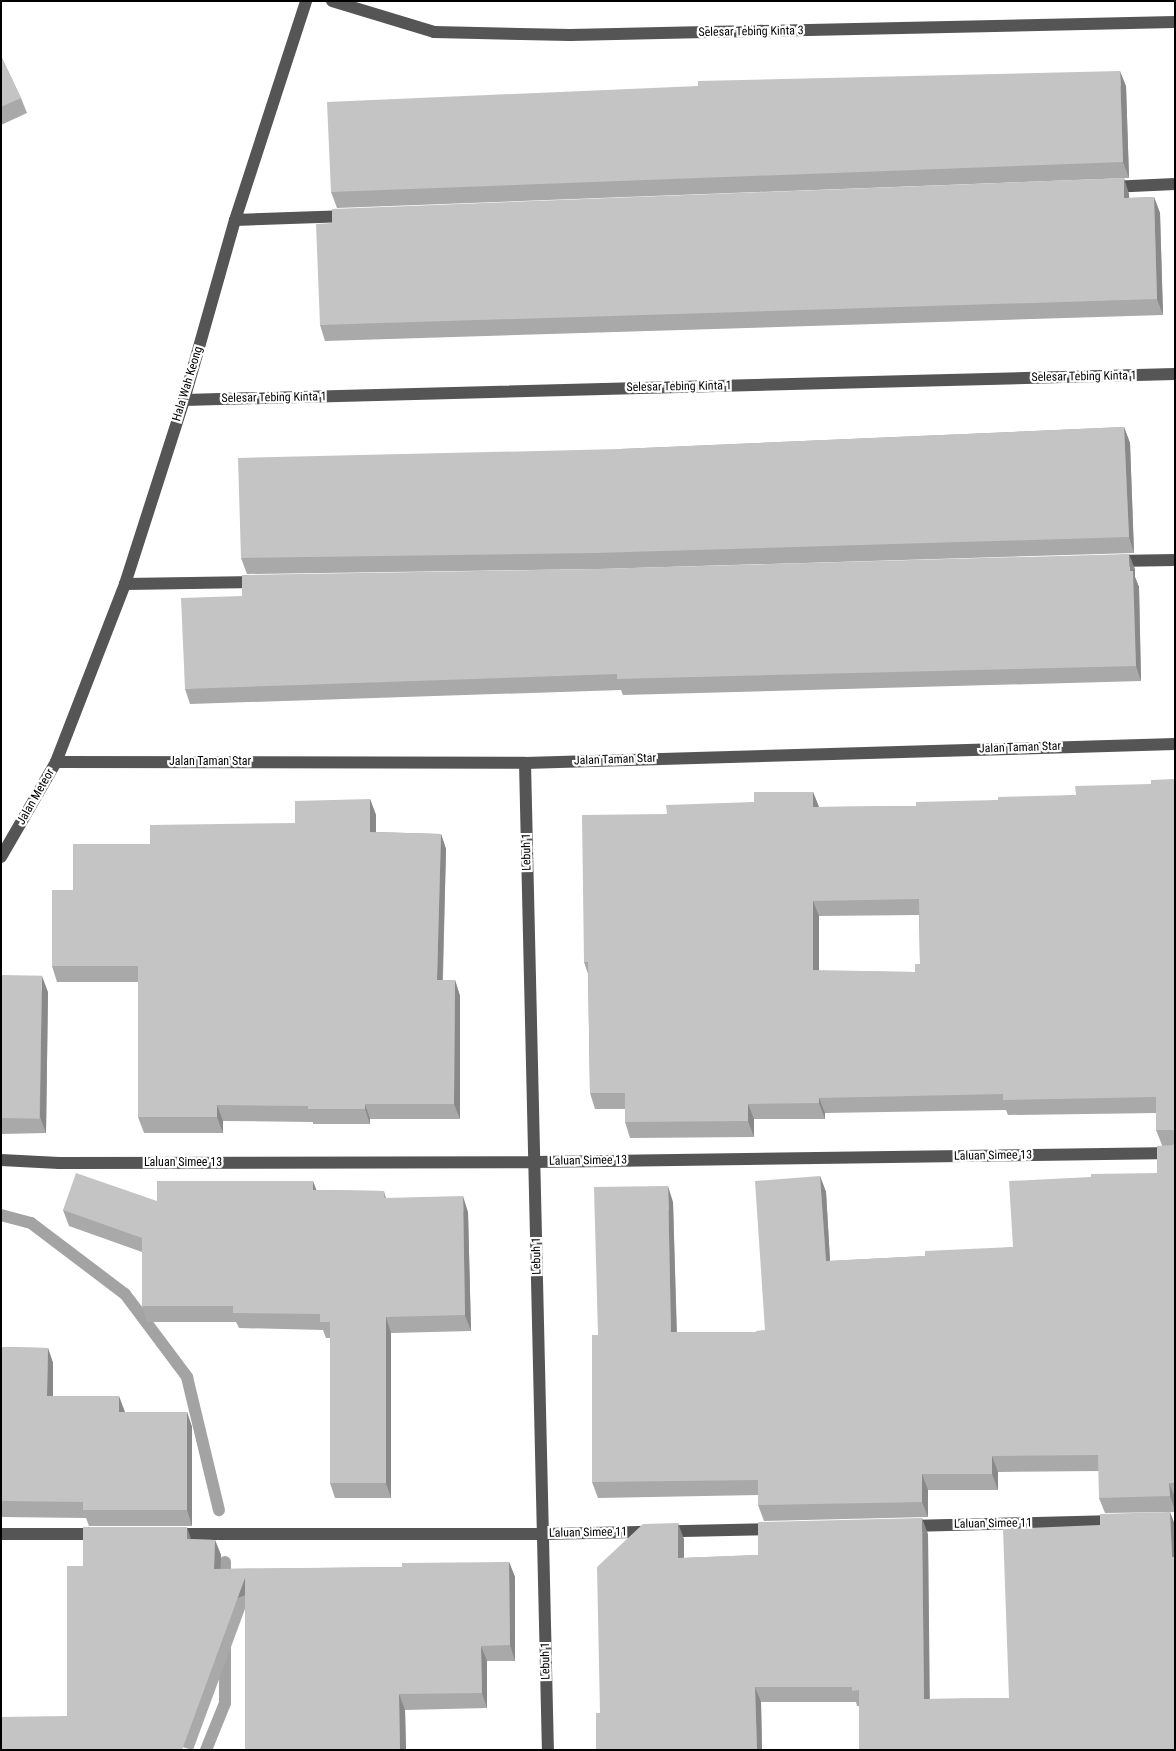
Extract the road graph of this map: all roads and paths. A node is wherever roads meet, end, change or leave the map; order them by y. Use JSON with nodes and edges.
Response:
{"nodes":[{"id":1,"x":306,"y":1,"type":"edge"},
{"id":2,"x":332,"y":1,"type":"edge"},
{"id":3,"x":1175,"y":22,"type":"edge"},
{"id":4,"x":1175,"y":184,"type":"edge"},
{"id":5,"x":1096,"y":187,"type":"edge"},
{"id":6,"x":364,"y":215,"type":"edge"},
{"id":7,"x":235,"y":220,"type":"junction"},
{"id":8,"x":1175,"y":374,"type":"edge"},
{"id":9,"x":184,"y":400,"type":"junction"},
{"id":10,"x":1175,"y":560,"type":"edge"},
{"id":11,"x":1106,"y":562,"type":"edge"},
{"id":12,"x":273,"y":582,"type":"edge"},
{"id":13,"x":125,"y":584,"type":"junction"},
{"id":14,"x":1175,"y":744,"type":"edge"},
{"id":15,"x":56,"y":762,"type":"junction"},
{"id":16,"x":525,"y":763,"type":"junction"},
{"id":17,"x":1,"y":858,"type":"edge"},
{"id":18,"x":1175,"y":1153,"type":"edge"},
{"id":19,"x":1,"y":1160,"type":"edge"},
{"id":20,"x":534,"y":1162,"type":"junction"},
{"id":21,"x":1125,"y":1521,"type":"edge"},
{"id":22,"x":898,"y":1526,"type":"edge"},
{"id":23,"x":790,"y":1528,"type":"edge"},
{"id":24,"x":1,"y":1534,"type":"edge"},
{"id":25,"x":110,"y":1534,"type":"edge"},
{"id":26,"x":159,"y":1534,"type":"edge"},
{"id":27,"x":543,"y":1534,"type":"junction"},
{"id":28,"x":548,"y":1750,"type":"edge"}],
"edges":[{"from":1,"to":7,"type":"street","name":"Hala Wah Keong"},
{"from":2,"to":3,"type":"street","name":"Selesar Tebing Kinta 3"},
{"from":4,"to":5,"type":"street"},
{"from":6,"to":7,"type":"street"},
{"from":7,"to":9,"type":"street","name":"Hala Wah Keong"},
{"from":8,"to":9,"type":"street","name":"Selesar Tebing Kinta 1"},
{"from":9,"to":13,"type":"street","name":"Hala Wah Keong"},
{"from":10,"to":11,"type":"street"},
{"from":12,"to":13,"type":"street"},
{"from":13,"to":15,"type":"street","name":"Hala Wah Keong"},
{"from":14,"to":16,"type":"street","name":"Jalan Taman Star"},
{"from":15,"to":16,"type":"street","name":"Jalan Taman Star"},
{"from":15,"to":17,"type":"street","name":"Jalan Meteor"},
{"from":16,"to":20,"type":"street","name":"Lebuh 1"},
{"from":18,"to":20,"type":"street","name":"Laluan Simee 13"},
{"from":19,"to":20,"type":"street","name":"Laluan Simee 13"},
{"from":20,"to":27,"type":"street","name":"Lebuh 1"},
{"from":21,"to":22,"type":"street","name":"Laluan Simee 11"},
{"from":23,"to":27,"type":"street","name":"Laluan Simee 11"},
{"from":24,"to":25,"type":"street"},
{"from":26,"to":27,"type":"street","name":"Laluan Simee 11"},
{"from":27,"to":28,"type":"street","name":"Lebuh 1"}]}
